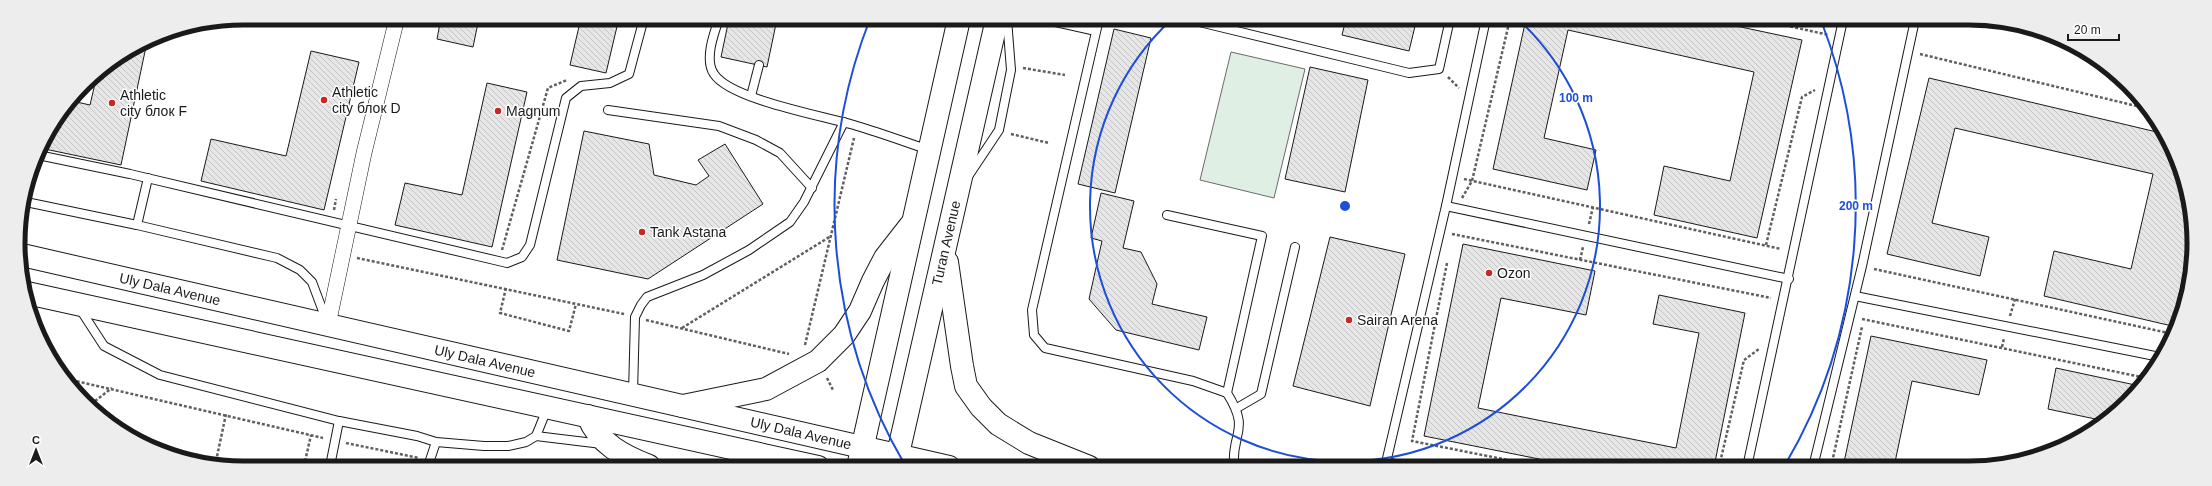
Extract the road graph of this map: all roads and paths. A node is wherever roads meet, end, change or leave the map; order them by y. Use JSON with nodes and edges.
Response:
{"nodes":[{"id":1,"x":395,"y":25,"type":"edge"},
{"id":2,"x":642,"y":25,"type":"edge"},
{"id":3,"x":717,"y":25,"type":"edge"},
{"id":4,"x":958,"y":25,"type":"edge"},
{"id":5,"x":997,"y":25,"type":"edge"},
{"id":6,"x":1007,"y":25,"type":"edge"},
{"id":7,"x":1069,"y":25,"type":"edge"},
{"id":8,"x":1098,"y":25,"type":"edge"},
{"id":9,"x":1212,"y":25,"type":"edge"},
{"id":10,"x":1449,"y":25,"type":"edge"},
{"id":11,"x":1485,"y":25,"type":"edge"},
{"id":12,"x":1509,"y":25,"type":"edge"},
{"id":13,"x":1784,"y":25,"type":"edge"},
{"id":14,"x":1842,"y":25,"type":"edge"},
{"id":15,"x":1914,"y":25,"type":"edge"},
{"id":16,"x":1828,"y":27,"type":"dead end"},
{"id":17,"x":1096,"y":31,"type":"junction"},
{"id":18,"x":1826,"y":34,"type":"junction"},
{"id":19,"x":1839,"y":37,"type":"junction"},
{"id":20,"x":1825,"y":42,"type":"dead end"},
{"id":21,"x":1922,"y":47,"type":"dead end"},
{"id":22,"x":759,"y":65,"type":"dead end"},
{"id":23,"x":1439,"y":69,"type":"junction"},
{"id":24,"x":1022,"y":74,"type":"dead end"},
{"id":25,"x":1064,"y":75,"type":"dead end"},
{"id":26,"x":1818,"y":88,"type":"dead end"},
{"id":27,"x":751,"y":96,"type":"junction"},
{"id":28,"x":1469,"y":97,"type":"junction"},
{"id":29,"x":2139,"y":107,"type":"edge"},
{"id":30,"x":608,"y":110,"type":"dead end"},
{"id":31,"x":844,"y":122,"type":"junction"},
{"id":32,"x":857,"y":125,"type":"junction"},
{"id":33,"x":1010,"y":126,"type":"dead end"},
{"id":34,"x":1049,"y":143,"type":"dead end"},
{"id":35,"x":930,"y":151,"type":"junction"},
{"id":36,"x":43,"y":156,"type":"edge"},
{"id":37,"x":1452,"y":177,"type":"junction"},
{"id":38,"x":148,"y":178,"type":"junction"},
{"id":39,"x":1472,"y":180,"type":"junction"},
{"id":40,"x":812,"y":188,"type":"junction"},
{"id":41,"x":958,"y":192,"type":"junction"},
{"id":42,"x":29,"y":203,"type":"edge"},
{"id":43,"x":1446,"y":206,"type":"junction"},
{"id":44,"x":1458,"y":210,"type":"junction"},
{"id":45,"x":1167,"y":215,"type":"dead end"},
{"id":46,"x":914,"y":222,"type":"junction"},
{"id":47,"x":137,"y":225,"type":"junction"},
{"id":48,"x":349,"y":225,"type":"junction"},
{"id":49,"x":1440,"y":230,"type":"junction"},
{"id":50,"x":1453,"y":234,"type":"junction"},
{"id":51,"x":831,"y":235,"type":"junction"},
{"id":52,"x":1451,"y":242,"type":"dead end"},
{"id":53,"x":1766,"y":245,"type":"junction"},
{"id":54,"x":945,"y":247,"type":"junction"},
{"id":55,"x":1295,"y":247,"type":"dead end"},
{"id":56,"x":343,"y":255,"type":"junction"},
{"id":57,"x":25,"y":256,"type":"edge"},
{"id":58,"x":1448,"y":257,"type":"dead end"},
{"id":59,"x":1862,"y":266,"type":"junction"},
{"id":60,"x":1774,"y":277,"type":"junction"},
{"id":61,"x":1789,"y":279,"type":"junction"},
{"id":62,"x":506,"y":288,"type":"junction"},
{"id":63,"x":31,"y":293,"type":"edge"},
{"id":64,"x":1855,"y":296,"type":"junction"},
{"id":65,"x":1769,"y":298,"type":"junction"},
{"id":66,"x":1783,"y":302,"type":"junction"},
{"id":67,"x":76,"y":303,"type":"junction"},
{"id":68,"x":576,"y":304,"type":"junction"},
{"id":69,"x":1768,"y":305,"type":"dead end"},
{"id":70,"x":1849,"y":316,"type":"junction"},
{"id":71,"x":635,"y":317,"type":"junction"},
{"id":72,"x":1863,"y":319,"type":"junction"},
{"id":73,"x":328,"y":325,"type":"junction"},
{"id":74,"x":681,"y":328,"type":"junction"},
{"id":75,"x":2167,"y":333,"type":"edge"},
{"id":76,"x":1763,"y":346,"type":"dead end"},
{"id":77,"x":2155,"y":356,"type":"edge"},
{"id":78,"x":810,"y":359,"type":"junction"},
{"id":79,"x":2141,"y":377,"type":"edge"},
{"id":80,"x":74,"y":380,"type":"edge"},
{"id":81,"x":112,"y":388,"type":"junction"},
{"id":82,"x":1227,"y":393,"type":"junction"},
{"id":83,"x":633,"y":394,"type":"junction"},
{"id":84,"x":94,"y":402,"type":"edge"},
{"id":85,"x":683,"y":406,"type":"junction"},
{"id":86,"x":548,"y":407,"type":"junction"},
{"id":87,"x":1237,"y":408,"type":"junction"},
{"id":88,"x":226,"y":414,"type":"junction"},
{"id":89,"x":588,"y":416,"type":"junction"},
{"id":90,"x":339,"y":421,"type":"junction"},
{"id":91,"x":311,"y":435,"type":"junction"},
{"id":92,"x":536,"y":436,"type":"junction"},
{"id":93,"x":334,"y":440,"type":"junction"},
{"id":94,"x":436,"y":442,"type":"junction"},
{"id":95,"x":608,"y":445,"type":"junction"},
{"id":96,"x":861,"y":457,"type":"edge"},
{"id":97,"x":216,"y":459,"type":"edge"},
{"id":98,"x":305,"y":461,"type":"edge"},
{"id":99,"x":331,"y":461,"type":"edge"},
{"id":100,"x":421,"y":461,"type":"edge"},
{"id":101,"x":430,"y":461,"type":"edge"},
{"id":102,"x":635,"y":461,"type":"edge"},
{"id":103,"x":791,"y":461,"type":"edge"},
{"id":104,"x":897,"y":461,"type":"edge"},
{"id":105,"x":1075,"y":461,"type":"edge"},
{"id":106,"x":1234,"y":461,"type":"edge"},
{"id":107,"x":1386,"y":461,"type":"edge"},
{"id":108,"x":1514,"y":461,"type":"edge"},
{"id":109,"x":1720,"y":461,"type":"edge"},
{"id":110,"x":1748,"y":461,"type":"edge"},
{"id":111,"x":1814,"y":461,"type":"edge"},
{"id":112,"x":1832,"y":461,"type":"edge"}],
"edges":[{"from":1,"to":48,"type":"street"},
{"from":2,"to":48,"type":"lane"},
{"from":3,"to":27,"type":"lane"},
{"from":4,"to":35,"type":"main road"},
{"from":5,"to":41,"type":"main road","name":"Turan Avenue"},
{"from":6,"to":41,"type":"lane"},
{"from":7,"to":17,"type":"lane"},
{"from":8,"to":17,"type":"lane"},
{"from":9,"to":23,"type":"lane"},
{"from":10,"to":23,"type":"lane"},
{"from":11,"to":28,"type":"lane"},
{"from":12,"to":39,"type":"path"},
{"from":13,"to":18,"type":"path"},
{"from":14,"to":19,"type":"lane"},
{"from":15,"to":59,"type":"lane"},
{"from":16,"to":18,"type":"path"},
{"from":17,"to":82,"type":"lane"},
{"from":18,"to":19,"type":"path"},
{"from":18,"to":20,"type":"path"},
{"from":19,"to":61,"type":"lane"},
{"from":21,"to":29,"type":"path"},
{"from":22,"to":27,"type":"lane"},
{"from":23,"to":28,"type":"path"},
{"from":24,"to":25,"type":"path"},
{"from":26,"to":53,"type":"path"},
{"from":27,"to":31,"type":"lane"},
{"from":28,"to":37,"type":"lane"},
{"from":30,"to":40,"type":"lane"},
{"from":31,"to":32,"type":"lane"},
{"from":31,"to":40,"type":"lane"},
{"from":32,"to":35,"type":"lane"},
{"from":32,"to":51,"type":"path"},
{"from":33,"to":34,"type":"path"},
{"from":35,"to":46,"type":"main road"},
{"from":36,"to":38,"type":"lane"},
{"from":37,"to":39,"type":"path"},
{"from":37,"to":43,"type":"lane"},
{"from":38,"to":47,"type":"lane"},
{"from":38,"to":48,"type":"lane"},
{"from":39,"to":44,"type":"path"},
{"from":39,"to":53,"type":"path"},
{"from":40,"to":71,"type":"lane"},
{"from":41,"to":54,"type":"main road","name":"Turan Avenue"},
{"from":42,"to":47,"type":"lane"},
{"from":43,"to":44,"type":"lane"},
{"from":43,"to":49,"type":"lane"},
{"from":44,"to":50,"type":"path"},
{"from":44,"to":60,"type":"lane"},
{"from":45,"to":82,"type":"lane"},
{"from":46,"to":78,"type":"main road"},
{"from":46,"to":96,"type":"main road"},
{"from":47,"to":73,"type":"lane"},
{"from":48,"to":56,"type":"street"},
{"from":49,"to":50,"type":"path"},
{"from":49,"to":107,"type":"lane"},
{"from":50,"to":52,"type":"path"},
{"from":50,"to":65,"type":"path"},
{"from":51,"to":74,"type":"path"},
{"from":51,"to":78,"type":"path"},
{"from":53,"to":60,"type":"path"},
{"from":54,"to":104,"type":"main road","name":"Turan Avenue"},
{"from":54,"to":105,"type":"main road"},
{"from":55,"to":87,"type":"lane"},
{"from":56,"to":62,"type":"path"},
{"from":56,"to":73,"type":"street"},
{"from":57,"to":73,"type":"main road","name":"Uly Dala Avenue"},
{"from":58,"to":108,"type":"path"},
{"from":59,"to":64,"type":"lane"},
{"from":59,"to":75,"type":"path"},
{"from":60,"to":61,"type":"lane"},
{"from":60,"to":65,"type":"path"},
{"from":61,"to":66,"type":"lane"},
{"from":62,"to":68,"type":"path"},
{"from":62,"to":68,"type":"path"},
{"from":63,"to":67,"type":"main road","name":"Uly Dala Avenue"},
{"from":64,"to":70,"type":"lane"},
{"from":64,"to":77,"type":"lane"},
{"from":65,"to":66,"type":"path"},
{"from":65,"to":69,"type":"path"},
{"from":66,"to":110,"type":"lane"},
{"from":67,"to":86,"type":"main road","name":"Uly Dala Avenue"},
{"from":67,"to":90,"type":"lane"},
{"from":68,"to":71,"type":"path"},
{"from":70,"to":72,"type":"path"},
{"from":70,"to":111,"type":"lane"},
{"from":71,"to":74,"type":"path"},
{"from":71,"to":83,"type":"lane"},
{"from":72,"to":79,"type":"path"},
{"from":72,"to":112,"type":"path"},
{"from":73,"to":83,"type":"main road","name":"Uly Dala Avenue"},
{"from":74,"to":78,"type":"path"},
{"from":76,"to":109,"type":"path"},
{"from":78,"to":85,"type":"main road"},
{"from":80,"to":81,"type":"path"},
{"from":81,"to":84,"type":"path"},
{"from":81,"to":88,"type":"path"},
{"from":82,"to":87,"type":"lane"},
{"from":83,"to":85,"type":"main road","name":"Uly Dala Avenue"},
{"from":85,"to":96,"type":"main road","name":"Uly Dala Avenue"},
{"from":86,"to":89,"type":"main road","name":"Uly Dala Avenue"},
{"from":86,"to":92,"type":"lane"},
{"from":87,"to":106,"type":"lane"},
{"from":88,"to":91,"type":"path"},
{"from":88,"to":97,"type":"path"},
{"from":89,"to":95,"type":"main road"},
{"from":89,"to":103,"type":"main road","name":"Uly Dala Avenue"},
{"from":90,"to":93,"type":"lane"},
{"from":90,"to":94,"type":"lane"},
{"from":91,"to":93,"type":"path"},
{"from":91,"to":98,"type":"path"},
{"from":92,"to":94,"type":"lane"},
{"from":92,"to":95,"type":"lane"},
{"from":93,"to":99,"type":"lane"},
{"from":93,"to":100,"type":"path"},
{"from":94,"to":101,"type":"lane"},
{"from":95,"to":102,"type":"main road"},
{"from":96,"to":104,"type":"main road","name":"Uly Dala Avenue"}]}
